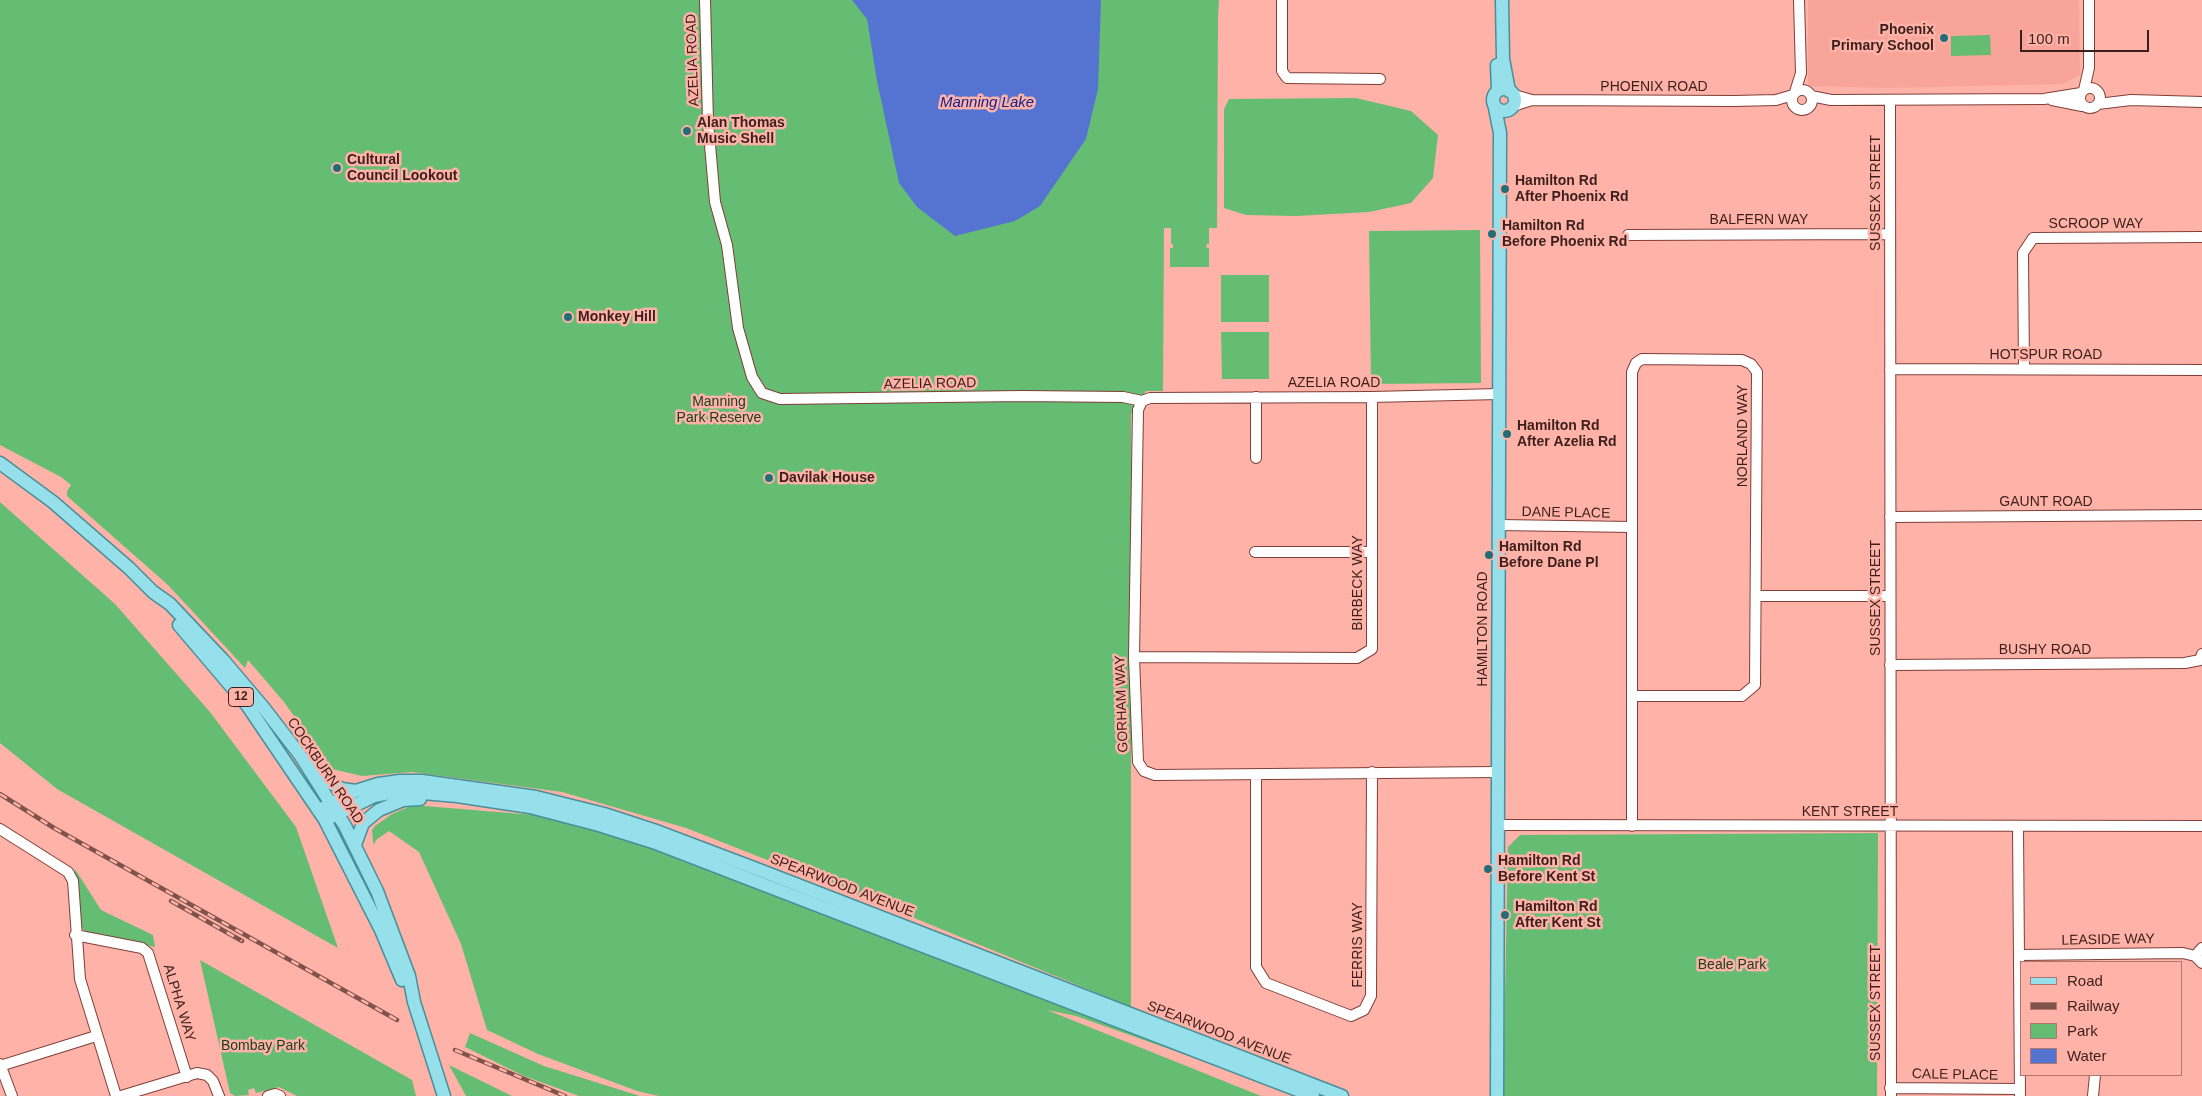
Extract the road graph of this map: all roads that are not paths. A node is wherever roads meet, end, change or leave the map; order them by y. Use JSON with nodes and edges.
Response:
{"nodes":[{"id":1,"x":705,"y":0,"type":"edge"},
{"id":2,"x":1282,"y":0,"type":"edge"},
{"id":3,"x":1497,"y":0,"type":"edge"},
{"id":4,"x":1502,"y":0,"type":"edge"},
{"id":5,"x":1799,"y":0,"type":"edge"},
{"id":6,"x":2089,"y":0,"type":"edge"},
{"id":7,"x":2089,"y":68,"type":"junction"},
{"id":8,"x":1801,"y":74,"type":"junction"},
{"id":9,"x":1380,"y":79,"type":"dead end"},
{"id":10,"x":2083,"y":91,"type":"junction"},
{"id":11,"x":1794,"y":93,"type":"junction"},
{"id":12,"x":2098,"y":96,"type":"junction"},
{"id":13,"x":1509,"y":98,"type":"junction"},
{"id":14,"x":1810,"y":98,"type":"junction"},
{"id":15,"x":2044,"y":99,"type":"junction"},
{"id":16,"x":1776,"y":100,"type":"junction"},
{"id":17,"x":1890,"y":100,"type":"junction"},
{"id":18,"x":2202,"y":102,"type":"edge"},
{"id":19,"x":2082,"y":106,"type":"junction"},
{"id":20,"x":1495,"y":108,"type":"junction"},
{"id":21,"x":1794,"y":108,"type":"junction"},
{"id":22,"x":1500,"y":133,"type":"junction"},
{"id":23,"x":1889,"y":234,"type":"junction"},
{"id":24,"x":1628,"y":235,"type":"dead end"},
{"id":25,"x":2202,"y":238,"type":"edge"},
{"id":26,"x":2024,"y":368,"type":"junction"},
{"id":27,"x":1890,"y":369,"type":"junction"},
{"id":28,"x":2202,"y":370,"type":"edge"},
{"id":29,"x":1499,"y":394,"type":"junction"},
{"id":30,"x":1256,"y":397,"type":"junction"},
{"id":31,"x":1372,"y":397,"type":"junction"},
{"id":32,"x":1142,"y":401,"type":"junction"},
{"id":33,"x":1256,"y":458,"type":"dead end"},
{"id":34,"x":0,"y":463,"type":"edge"},
{"id":35,"x":2202,"y":515,"type":"edge"},
{"id":36,"x":1890,"y":517,"type":"junction"},
{"id":37,"x":1499,"y":526,"type":"junction"},
{"id":38,"x":1632,"y":528,"type":"junction"},
{"id":39,"x":1255,"y":552,"type":"dead end"},
{"id":40,"x":1372,"y":552,"type":"junction"},
{"id":41,"x":153,"y":592,"type":"junction"},
{"id":42,"x":1756,"y":596,"type":"junction"},
{"id":43,"x":1890,"y":596,"type":"junction"},
{"id":44,"x":1134,"y":657,"type":"junction"},
{"id":45,"x":2201,"y":657,"type":"edge"},
{"id":46,"x":1890,"y":665,"type":"junction"},
{"id":47,"x":1632,"y":696,"type":"junction"},
{"id":48,"x":300,"y":755,"type":"junction"},
{"id":49,"x":1372,"y":772,"type":"junction"},
{"id":50,"x":1498,"y":772,"type":"junction"},
{"id":51,"x":1256,"y":775,"type":"junction"},
{"id":52,"x":356,"y":791,"type":"junction"},
{"id":53,"x":458,"y":796,"type":"junction"},
{"id":54,"x":335,"y":808,"type":"junction"},
{"id":55,"x":322,"y":815,"type":"junction"},
{"id":56,"x":1498,"y":825,"type":"junction"},
{"id":57,"x":1889,"y":825,"type":"junction"},
{"id":58,"x":1632,"y":826,"type":"junction"},
{"id":59,"x":2018,"y":826,"type":"junction"},
{"id":60,"x":2202,"y":826,"type":"edge"},
{"id":61,"x":0,"y":829,"type":"edge"},
{"id":62,"x":355,"y":846,"type":"junction"},
{"id":63,"x":75,"y":935,"type":"junction"},
{"id":64,"x":2202,"y":948,"type":"edge"},
{"id":65,"x":2020,"y":955,"type":"junction"},
{"id":66,"x":2199,"y":960,"type":"edge"},
{"id":67,"x":414,"y":1002,"type":"junction"},
{"id":68,"x":96,"y":1036,"type":"junction"},
{"id":69,"x":0,"y":1065,"type":"edge"},
{"id":70,"x":2095,"y":1076,"type":"edge"},
{"id":71,"x":187,"y":1077,"type":"junction"},
{"id":72,"x":1890,"y":1092,"type":"edge"},
{"id":73,"x":2020,"y":1093,"type":"edge"},
{"id":74,"x":12,"y":1096,"type":"edge"},
{"id":75,"x":116,"y":1096,"type":"edge"},
{"id":76,"x":121,"y":1096,"type":"edge"},
{"id":77,"x":219,"y":1096,"type":"edge"},
{"id":78,"x":268,"y":1096,"type":"edge"},
{"id":79,"x":280,"y":1096,"type":"edge"},
{"id":80,"x":444,"y":1096,"type":"edge"},
{"id":81,"x":1313,"y":1096,"type":"edge"},
{"id":82,"x":1342,"y":1096,"type":"edge"},
{"id":83,"x":1497,"y":1096,"type":"edge"},
{"id":84,"x":2094,"y":1096,"type":"edge"}],
"edges":[{"from":1,"to":32,"type":"street","name":"AZELIA ROAD"},
{"from":2,"to":9,"type":"street"},
{"from":3,"to":13,"type":"main road"},
{"from":4,"to":13,"type":"main road"},
{"from":5,"to":8,"type":"street"},
{"from":6,"to":7,"type":"street"},
{"from":7,"to":10,"type":"street"},
{"from":7,"to":12,"type":"street"},
{"from":8,"to":11,"type":"street"},
{"from":8,"to":14,"type":"street"},
{"from":10,"to":12,"type":"street"},
{"from":10,"to":15,"type":"street"},
{"from":10,"to":19,"type":"street"},
{"from":11,"to":14,"type":"street"},
{"from":11,"to":16,"type":"street","name":"PHOENIX ROAD"},
{"from":11,"to":21,"type":"street"},
{"from":12,"to":18,"type":"street"},
{"from":12,"to":19,"type":"street"},
{"from":13,"to":16,"type":"street","name":"PHOENIX ROAD"},
{"from":13,"to":20,"type":"main road"},
{"from":13,"to":20,"type":"main road"},
{"from":13,"to":22,"type":"main road","name":"HAMILTON ROAD"},
{"from":14,"to":17,"type":"street"},
{"from":14,"to":21,"type":"street"},
{"from":15,"to":17,"type":"street"},
{"from":15,"to":19,"type":"street"},
{"from":16,"to":21,"type":"street","name":"PHOENIX ROAD"},
{"from":17,"to":23,"type":"street","name":"SUSSEX STREET"},
{"from":20,"to":22,"type":"main road","name":"HAMILTON ROAD"},
{"from":22,"to":29,"type":"main road","name":"HAMILTON ROAD"},
{"from":23,"to":24,"type":"street","name":"BALFERN WAY"},
{"from":23,"to":27,"type":"street","name":"SUSSEX STREET"},
{"from":25,"to":26,"type":"street","name":"SCROOP WAY"},
{"from":26,"to":27,"type":"street","name":"HOTSPUR ROAD"},
{"from":26,"to":28,"type":"street","name":"HOTSPUR ROAD"},
{"from":27,"to":36,"type":"street","name":"SUSSEX STREET"},
{"from":29,"to":31,"type":"street","name":"AZELIA ROAD"},
{"from":29,"to":37,"type":"main road","name":"HAMILTON ROAD"},
{"from":30,"to":31,"type":"street","name":"AZELIA ROAD"},
{"from":30,"to":32,"type":"street","name":"AZELIA ROAD"},
{"from":30,"to":33,"type":"street"},
{"from":31,"to":40,"type":"street","name":"BIRBECK WAY"},
{"from":32,"to":44,"type":"street","name":"GORHAM WAY"},
{"from":34,"to":41,"type":"main road","name":"COCKBURN ROAD","number":"12"},
{"from":35,"to":36,"type":"street","name":"GAUNT ROAD"},
{"from":36,"to":43,"type":"street","name":"SUSSEX STREET"},
{"from":37,"to":38,"type":"street","name":"DANE PLACE"},
{"from":37,"to":50,"type":"main road","name":"HAMILTON ROAD"},
{"from":38,"to":42,"type":"street","name":"NORLAND WAY"},
{"from":38,"to":47,"type":"street","name":"NORLAND WAY"},
{"from":39,"to":40,"type":"street"},
{"from":40,"to":44,"type":"street","name":"BIRBECK WAY"},
{"from":41,"to":48,"type":"main road","name":"COCKBURN ROAD","number":"12"},
{"from":41,"to":55,"type":"main road","name":"COCKBURN ROAD","number":"12"},
{"from":42,"to":43,"type":"street"},
{"from":42,"to":47,"type":"street","name":"NORLAND WAY"},
{"from":43,"to":46,"type":"street","name":"SUSSEX STREET"},
{"from":44,"to":51,"type":"street","name":"GORHAM WAY"},
{"from":45,"to":46,"type":"street","name":"BUSHY ROAD"},
{"from":46,"to":57,"type":"street","name":"SUSSEX STREET"},
{"from":47,"to":58,"type":"street","name":"NORLAND WAY"},
{"from":48,"to":52,"type":"main road"},
{"from":48,"to":54,"type":"main road","name":"COCKBURN ROAD","number":"12"},
{"from":49,"to":50,"type":"street","name":"GORHAM WAY"},
{"from":49,"to":51,"type":"street","name":"GORHAM WAY"},
{"from":49,"to":51,"type":"street","name":"FERRIS WAY"},
{"from":50,"to":56,"type":"main road","name":"HAMILTON ROAD"},
{"from":52,"to":54,"type":"main road","name":"SPEARWOOD AVENUE"},
{"from":52,"to":82,"type":"main road","name":"SPEARWOOD AVENUE"},
{"from":53,"to":54,"type":"main road","name":"SPEARWOOD AVENUE"},
{"from":53,"to":62,"type":"main road"},
{"from":53,"to":81,"type":"main road","name":"SPEARWOOD AVENUE"},
{"from":54,"to":55,"type":"main road","name":"SPEARWOOD AVENUE"},
{"from":54,"to":62,"type":"main road","name":"COCKBURN ROAD","number":"12"},
{"from":55,"to":67,"type":"main road","name":"COCKBURN ROAD","number":"12"},
{"from":56,"to":58,"type":"street","name":"KENT STREET"},
{"from":56,"to":83,"type":"main road","name":"HAMILTON ROAD"},
{"from":57,"to":58,"type":"street","name":"KENT STREET"},
{"from":57,"to":59,"type":"street","name":"KENT STREET"},
{"from":57,"to":72,"type":"street","name":"SUSSEX STREET"},
{"from":59,"to":60,"type":"street","name":"KENT STREET"},
{"from":59,"to":65,"type":"street"},
{"from":61,"to":63,"type":"street"},
{"from":62,"to":67,"type":"main road","name":"COCKBURN ROAD","number":"12"},
{"from":63,"to":68,"type":"street"},
{"from":63,"to":71,"type":"street","name":"ALPHA WAY"},
{"from":64,"to":66,"type":"street","name":"LEASIDE WAY"},
{"from":65,"to":66,"type":"street","name":"LEASIDE WAY"},
{"from":65,"to":73,"type":"street"},
{"from":67,"to":80,"type":"main road","name":"COCKBURN ROAD","number":"12"},
{"from":68,"to":69,"type":"street"},
{"from":68,"to":75,"type":"street"},
{"from":69,"to":74,"type":"street"},
{"from":70,"to":84,"type":"street"},
{"from":71,"to":76,"type":"street"},
{"from":71,"to":77,"type":"street"},
{"from":72,"to":73,"type":"street","name":"CALE PLACE"},
{"from":78,"to":79,"type":"street"}]}
